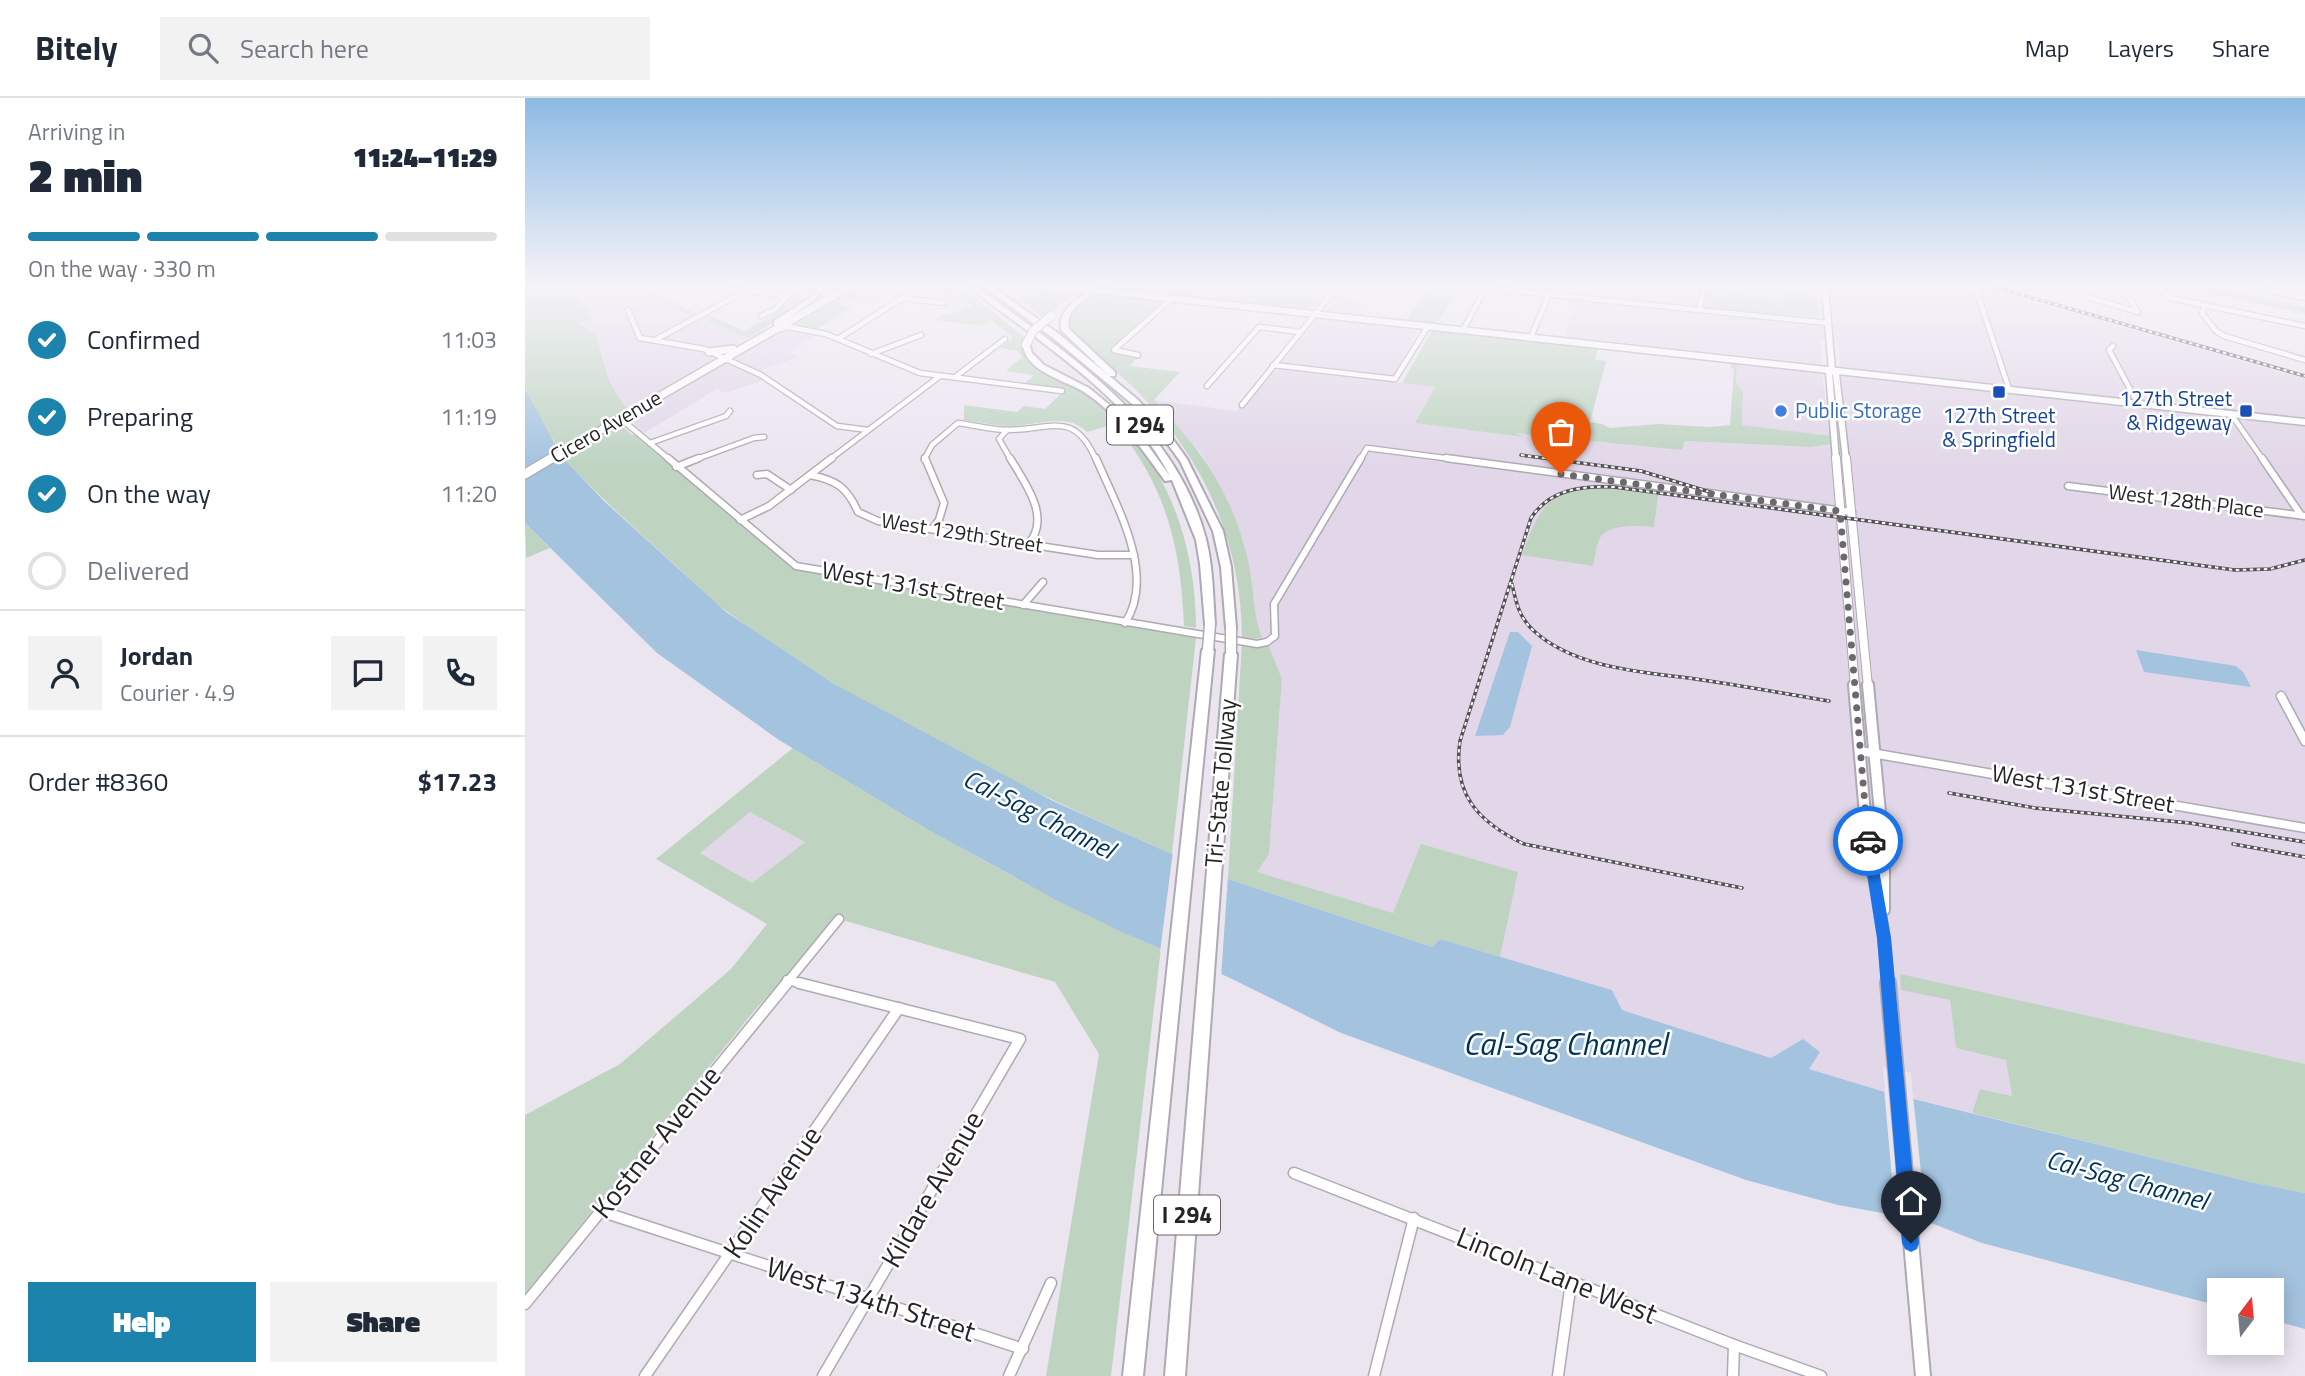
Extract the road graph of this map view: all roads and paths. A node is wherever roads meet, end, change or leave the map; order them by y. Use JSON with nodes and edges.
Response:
{"nodes":[{"id":1,"x":2113,"y":346,"type":"dead end"},
{"id":2,"x":694,"y":347,"type":"edge"},
{"id":3,"x":739,"y":347,"type":"joint"},
{"id":4,"x":742,"y":347,"type":"edge"},
{"id":5,"x":855,"y":347,"type":"edge"},
{"id":6,"x":890,"y":347,"type":"edge"},
{"id":7,"x":996,"y":347,"type":"edge"},
{"id":8,"x":1026,"y":347,"type":"edge"},
{"id":9,"x":1049,"y":347,"type":"edge"},
{"id":10,"x":1069,"y":347,"type":"edge"},
{"id":11,"x":1083,"y":347,"type":"edge"},
{"id":12,"x":1118,"y":347,"type":"edge"},
{"id":13,"x":1242,"y":347,"type":"edge"},
{"id":14,"x":1288,"y":347,"type":"edge"},
{"id":15,"x":1415,"y":347,"type":"edge"},
{"id":16,"x":1619,"y":347,"type":"edge"},
{"id":17,"x":1830,"y":347,"type":"edge"},
{"id":18,"x":1995,"y":347,"type":"edge"},
{"id":19,"x":2263,"y":347,"type":"edge"},
{"id":20,"x":709,"y":352,"type":"junction"},
{"id":21,"x":871,"y":354,"type":"junction"},
{"id":22,"x":1138,"y":355,"type":"dead end"},
{"id":23,"x":723,"y":358,"type":"junction"},
{"id":24,"x":2305,"y":359,"type":"edge"},
{"id":25,"x":1273,"y":365,"type":"junction"},
{"id":26,"x":1832,"y":370,"type":"junction"},
{"id":27,"x":940,"y":376,"type":"junction"},
{"id":28,"x":955,"y":377,"type":"junction"},
{"id":29,"x":1207,"y":386,"type":"dead end"},
{"id":30,"x":2009,"y":389,"type":"junction"},
{"id":31,"x":1062,"y":391,"type":"dead end"},
{"id":32,"x":1134,"y":401,"type":"junction"},
{"id":33,"x":2138,"y":404,"type":"junction"},
{"id":34,"x":1242,"y":405,"type":"dead end"},
{"id":35,"x":730,"y":411,"type":"dead end"},
{"id":36,"x":2231,"y":414,"type":"junction"},
{"id":37,"x":620,"y":418,"type":"junction"},
{"id":38,"x":2305,"y":422,"type":"edge"},
{"id":39,"x":868,"y":430,"type":"junction"},
{"id":40,"x":1007,"y":430,"type":"junction"},
{"id":41,"x":764,"y":437,"type":"dead end"},
{"id":42,"x":650,"y":443,"type":"junction"},
{"id":43,"x":676,"y":467,"type":"junction"},
{"id":44,"x":525,"y":474,"type":"edge"},
{"id":45,"x":757,"y":475,"type":"dead end"},
{"id":46,"x":810,"y":475,"type":"junction"},
{"id":47,"x":2068,"y":486,"type":"dead end"},
{"id":48,"x":791,"y":490,"type":"junction"},
{"id":49,"x":1187,"y":506,"type":"junction"},
{"id":50,"x":1840,"y":511,"type":"junction"},
{"id":51,"x":1852,"y":513,"type":"junction"},
{"id":52,"x":2303,"y":515,"type":"edge"},
{"id":53,"x":740,"y":520,"type":"junction"},
{"id":54,"x":932,"y":529,"type":"junction"},
{"id":55,"x":1028,"y":544,"type":"junction"},
{"id":56,"x":1134,"y":555,"type":"junction"},
{"id":57,"x":1043,"y":582,"type":"dead end"},
{"id":58,"x":1023,"y":605,"type":"junction"},
{"id":59,"x":1125,"y":623,"type":"junction"},
{"id":60,"x":2281,"y":696,"type":"dead end"},
{"id":61,"x":2305,"y":741,"type":"edge"},
{"id":62,"x":1860,"y":751,"type":"junction"},
{"id":63,"x":1874,"y":753,"type":"junction"},
{"id":64,"x":2305,"y":828,"type":"edge"},
{"id":65,"x":839,"y":919,"type":"dead end"},
{"id":66,"x":1884,"y":938,"type":"junction"},
{"id":67,"x":787,"y":980,"type":"junction"},
{"id":68,"x":899,"y":1008,"type":"junction"},
{"id":69,"x":1294,"y":1173,"type":"dead end"},
{"id":70,"x":600,"y":1211,"type":"junction"},
{"id":71,"x":1414,"y":1218,"type":"junction"},
{"id":72,"x":730,"y":1253,"type":"junction"},
{"id":73,"x":1571,"y":1282,"type":"junction"},
{"id":74,"x":1051,"y":1283,"type":"dead end"},
{"id":75,"x":868,"y":1298,"type":"junction"},
{"id":76,"x":525,"y":1304,"type":"edge"},
{"id":77,"x":1734,"y":1345,"type":"junction"},
{"id":78,"x":1023,"y":1349,"type":"junction"},
{"id":79,"x":645,"y":1376,"type":"edge"},
{"id":80,"x":823,"y":1376,"type":"edge"},
{"id":81,"x":1009,"y":1376,"type":"edge"},
{"id":82,"x":1133,"y":1376,"type":"edge"},
{"id":83,"x":1175,"y":1376,"type":"edge"},
{"id":84,"x":1374,"y":1376,"type":"edge"},
{"id":85,"x":1558,"y":1376,"type":"edge"},
{"id":86,"x":1733,"y":1376,"type":"edge"},
{"id":87,"x":1821,"y":1376,"type":"edge"},
{"id":88,"x":1923,"y":1376,"type":"edge"}],
"edges":[{"from":1,"to":33,"type":"street"},
{"from":2,"to":20,"type":"street"},
{"from":3,"to":20,"type":"main road"},
{"from":3,"to":23,"type":"main road","name":"Cicero Avenue"},
{"from":4,"to":23,"type":"main road","name":"Cicero Avenue"},
{"from":5,"to":21,"type":"street"},
{"from":6,"to":21,"type":"street"},
{"from":7,"to":28,"type":"street"},
{"from":8,"to":49,"type":"highway","bridge":true},
{"from":9,"to":49,"type":"highway","name":"Tri-State Tollway","number":"I 294"},
{"from":10,"to":32,"type":"highway","name":"Tri-State Tollway","number":"I 294"},
{"from":11,"to":32,"type":"highway"},
{"from":12,"to":22,"type":"street"},
{"from":13,"to":29,"type":"street"},
{"from":14,"to":25,"type":"street"},
{"from":15,"to":25,"type":"street"},
{"from":16,"to":26,"type":"main road"},
{"from":17,"to":26,"type":"main road"},
{"from":18,"to":30,"type":"street"},
{"from":19,"to":24,"type":"street"},
{"from":20,"to":23,"type":"street"},
{"from":21,"to":27,"type":"street"},
{"from":23,"to":37,"type":"main road","name":"Cicero Avenue"},
{"from":23,"to":39,"type":"street"},
{"from":25,"to":34,"type":"street"},
{"from":26,"to":30,"type":"main road"},
{"from":26,"to":50,"type":"main road"},
{"from":26,"to":51,"type":"main road"},
{"from":27,"to":28,"type":"street"},
{"from":27,"to":39,"type":"street"},
{"from":28,"to":31,"type":"street"},
{"from":30,"to":33,"type":"main road"},
{"from":32,"to":83,"type":"highway","name":"Tri-State Tollway","number":"I 294","bridge":true},
{"from":33,"to":36,"type":"main road"},
{"from":35,"to":42,"type":"street"},
{"from":36,"to":38,"type":"main road"},
{"from":36,"to":52,"type":"street"},
{"from":37,"to":42,"type":"street","name":"West 131st Street"},
{"from":37,"to":44,"type":"main road","name":"Cicero Avenue"},
{"from":39,"to":46,"type":"street"},
{"from":40,"to":54,"type":"street"},
{"from":40,"to":55,"type":"street"},
{"from":40,"to":56,"type":"street"},
{"from":41,"to":43,"type":"street"},
{"from":42,"to":43,"type":"street","name":"West 131st Street"},
{"from":43,"to":53,"type":"street","name":"West 131st Street"},
{"from":45,"to":48,"type":"street"},
{"from":46,"to":48,"type":"street"},
{"from":46,"to":54,"type":"street","name":"West 129th Street"},
{"from":47,"to":52,"type":"street","name":"West 128th Place"},
{"from":48,"to":53,"type":"street"},
{"from":49,"to":82,"type":"highway","name":"Tri-State Tollway","number":"I 294","bridge":true},
{"from":50,"to":51,"type":"street"},
{"from":50,"to":59,"type":"street","name":"West 131st Street"},
{"from":50,"to":62,"type":"main road"},
{"from":51,"to":63,"type":"main road"},
{"from":53,"to":58,"type":"street","name":"West 131st Street"},
{"from":54,"to":55,"type":"street","name":"West 129th Street"},
{"from":55,"to":56,"type":"street","name":"West 129th Street"},
{"from":56,"to":59,"type":"street"},
{"from":57,"to":58,"type":"street"},
{"from":58,"to":59,"type":"street","name":"West 131st Street"},
{"from":60,"to":61,"type":"street"},
{"from":62,"to":63,"type":"street","name":"West 131st Street"},
{"from":62,"to":66,"type":"main road"},
{"from":63,"to":64,"type":"street","name":"West 131st Street"},
{"from":63,"to":66,"type":"main road"},
{"from":65,"to":67,"type":"street","name":"Kostner Avenue"},
{"from":66,"to":88,"type":"main road"},
{"from":67,"to":68,"type":"street"},
{"from":67,"to":70,"type":"street","name":"Kostner Avenue"},
{"from":68,"to":72,"type":"street","name":"Kolin Avenue"},
{"from":68,"to":75,"type":"street","name":"Kildare Avenue"},
{"from":69,"to":71,"type":"street","name":"Lincoln Lane West"},
{"from":70,"to":72,"type":"street","name":"West 134th Street"},
{"from":70,"to":76,"type":"street","name":"Kostner Avenue"},
{"from":71,"to":73,"type":"street","name":"Lincoln Lane West"},
{"from":71,"to":84,"type":"street"},
{"from":72,"to":75,"type":"street","name":"West 134th Street"},
{"from":72,"to":79,"type":"street","name":"Kolin Avenue"},
{"from":73,"to":77,"type":"street","name":"Lincoln Lane West"},
{"from":73,"to":85,"type":"street"},
{"from":74,"to":78,"type":"street"},
{"from":75,"to":78,"type":"street","name":"West 134th Street"},
{"from":75,"to":80,"type":"street","name":"Kildare Avenue"},
{"from":77,"to":86,"type":"street"},
{"from":77,"to":87,"type":"street","name":"Lincoln Lane West"},
{"from":78,"to":81,"type":"street"}]}
